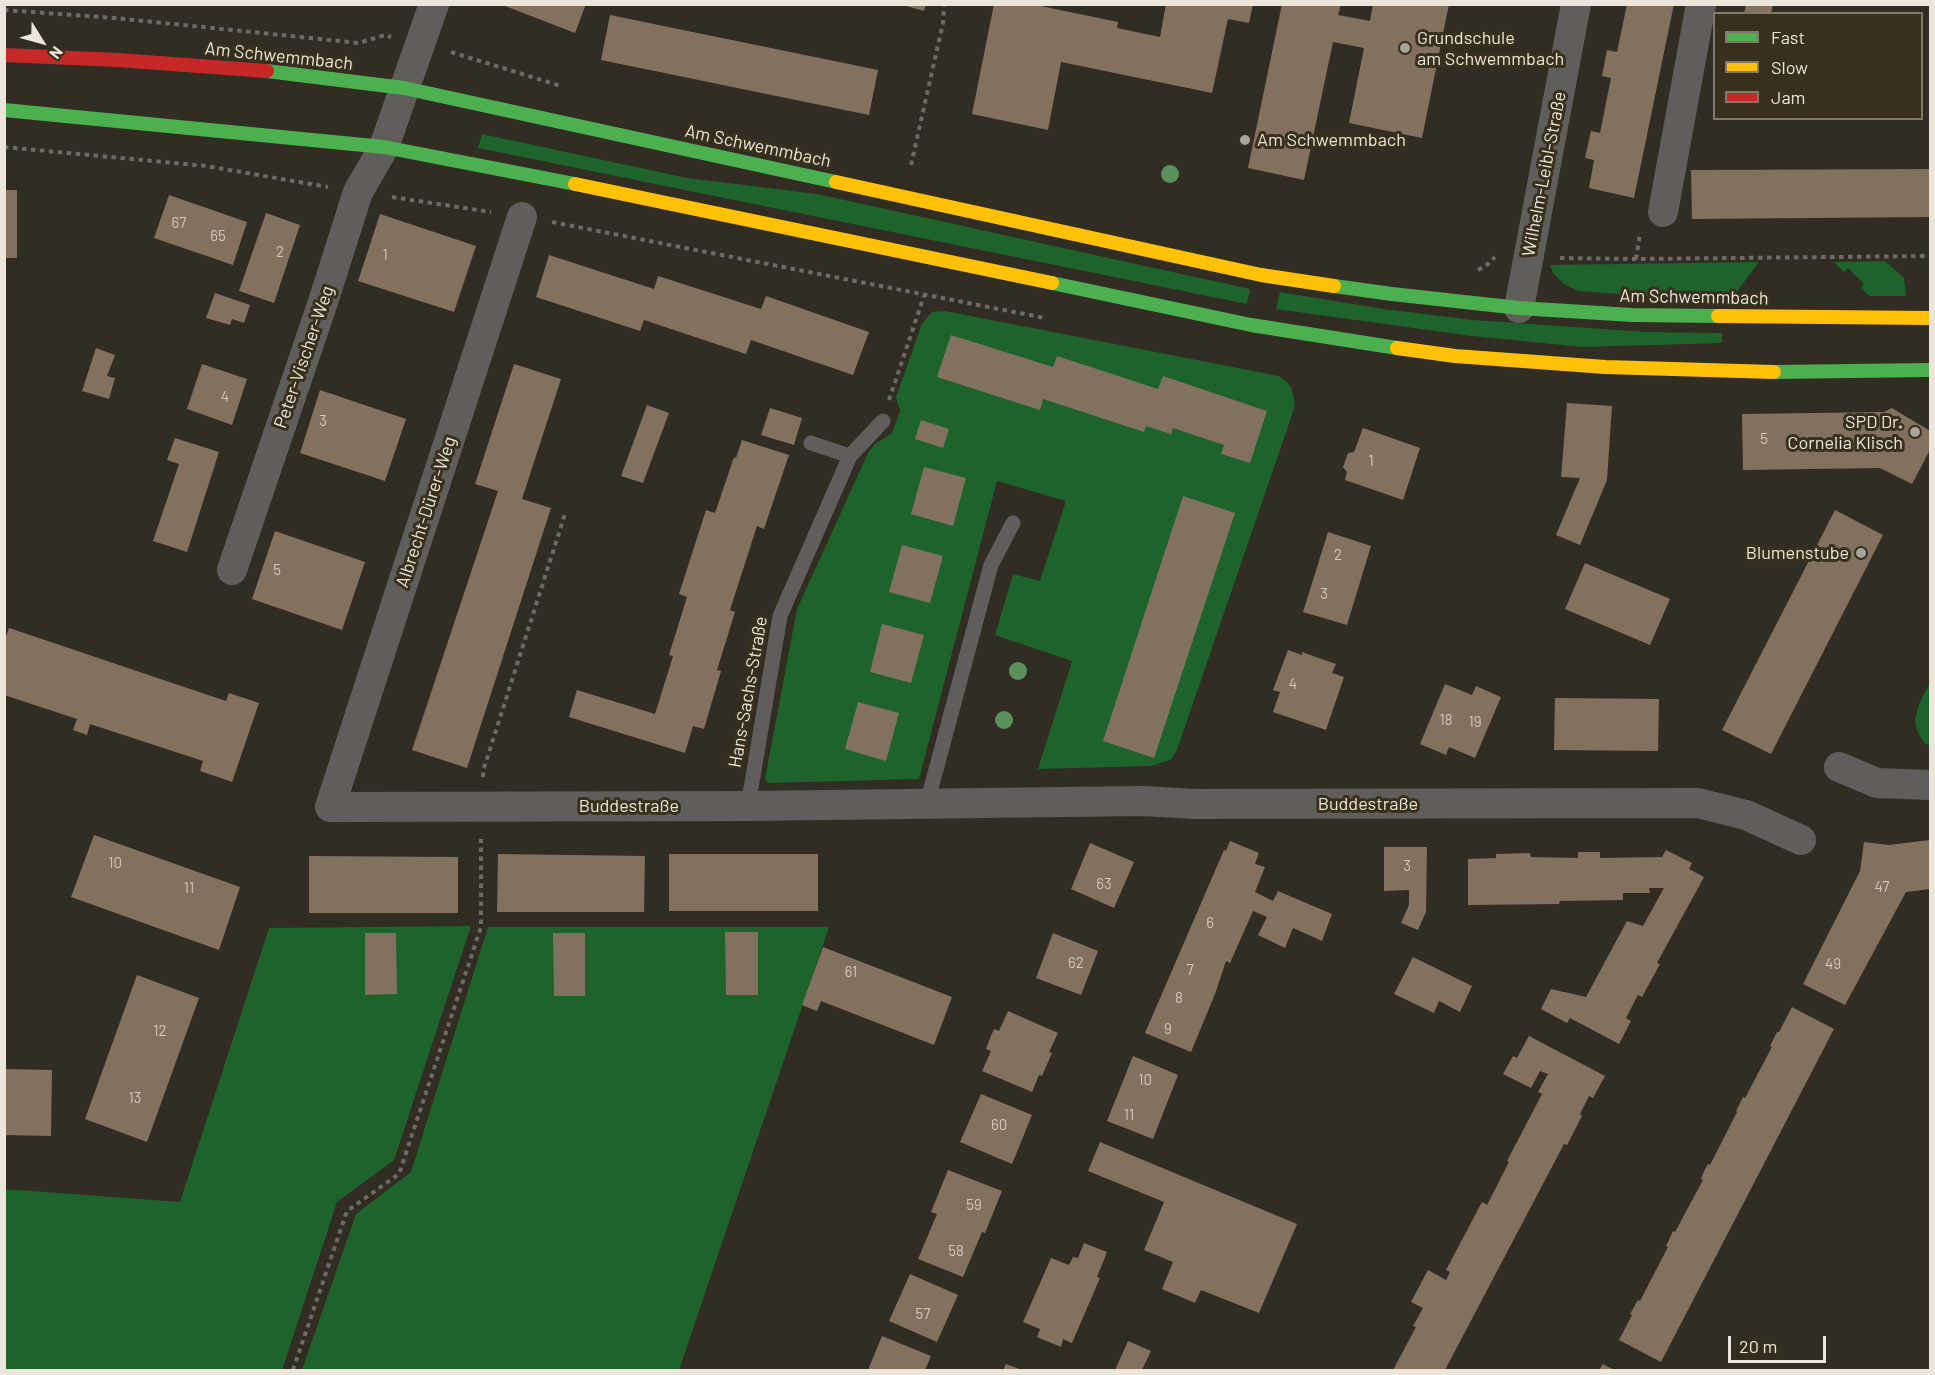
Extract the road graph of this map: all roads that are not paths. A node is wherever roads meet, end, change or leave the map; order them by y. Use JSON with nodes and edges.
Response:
{"nodes":[{"id":1,"x":434,"y":4,"type":"edge"},
{"id":2,"x":1576,"y":4,"type":"edge"},
{"id":3,"x":1701,"y":4,"type":"edge"},
{"id":4,"x":4,"y":55,"type":"edge"},
{"id":5,"x":404,"y":88,"type":"junction"},
{"id":6,"x":4,"y":110,"type":"edge"},
{"id":7,"x":384,"y":147,"type":"junction"},
{"id":8,"x":1663,"y":212,"type":"dead end"},
{"id":9,"x":522,"y":216,"type":"road end"},
{"id":10,"x":1519,"y":308,"type":"junction"},
{"id":11,"x":1930,"y":318,"type":"edge"},
{"id":12,"x":1930,"y":370,"type":"edge"},
{"id":13,"x":883,"y":421,"type":"road end"},
{"id":14,"x":811,"y":443,"type":"dead end"},
{"id":15,"x":850,"y":456,"type":"junction"},
{"id":16,"x":1013,"y":523,"type":"dead end"},
{"id":17,"x":232,"y":570,"type":"dead end"},
{"id":18,"x":1839,"y":767,"type":"dead end"},
{"id":19,"x":1930,"y":785,"type":"edge"},
{"id":20,"x":927,"y":803,"type":"junction"},
{"id":21,"x":748,"y":806,"type":"junction"},
{"id":22,"x":330,"y":807,"type":"joint"},
{"id":23,"x":1801,"y":840,"type":"dead end"}],
"edges":[{"from":1,"to":5,"type":"street","name":"Peter-Vischer-Weg"},
{"from":2,"to":10,"type":"street","name":"Wilhelm-Leibl-Straße"},
{"from":3,"to":8,"type":"street"},
{"from":4,"to":5,"type":"main road","name":"Am Schwemmbach"},
{"from":5,"to":7,"type":"street","name":"Peter-Vischer-Weg"},
{"from":5,"to":10,"type":"main road","name":"Am Schwemmbach"},
{"from":6,"to":7,"type":"main road"},
{"from":7,"to":12,"type":"main road"},
{"from":7,"to":17,"type":"street","name":"Peter-Vischer-Weg"},
{"from":9,"to":22,"type":"street","name":"Albrecht-Dürer-Weg"},
{"from":10,"to":11,"type":"main road","name":"Am Schwemmbach"},
{"from":13,"to":15,"type":"lane","name":"Hans-Sachs-Straße"},
{"from":14,"to":15,"type":"lane"},
{"from":15,"to":21,"type":"lane","name":"Hans-Sachs-Straße"},
{"from":16,"to":20,"type":"lane"},
{"from":18,"to":19,"type":"street"},
{"from":20,"to":21,"type":"street","name":"Buddestraße"},
{"from":20,"to":23,"type":"street","name":"Buddestraße"},
{"from":21,"to":22,"type":"street","name":"Buddestraße"}]}
